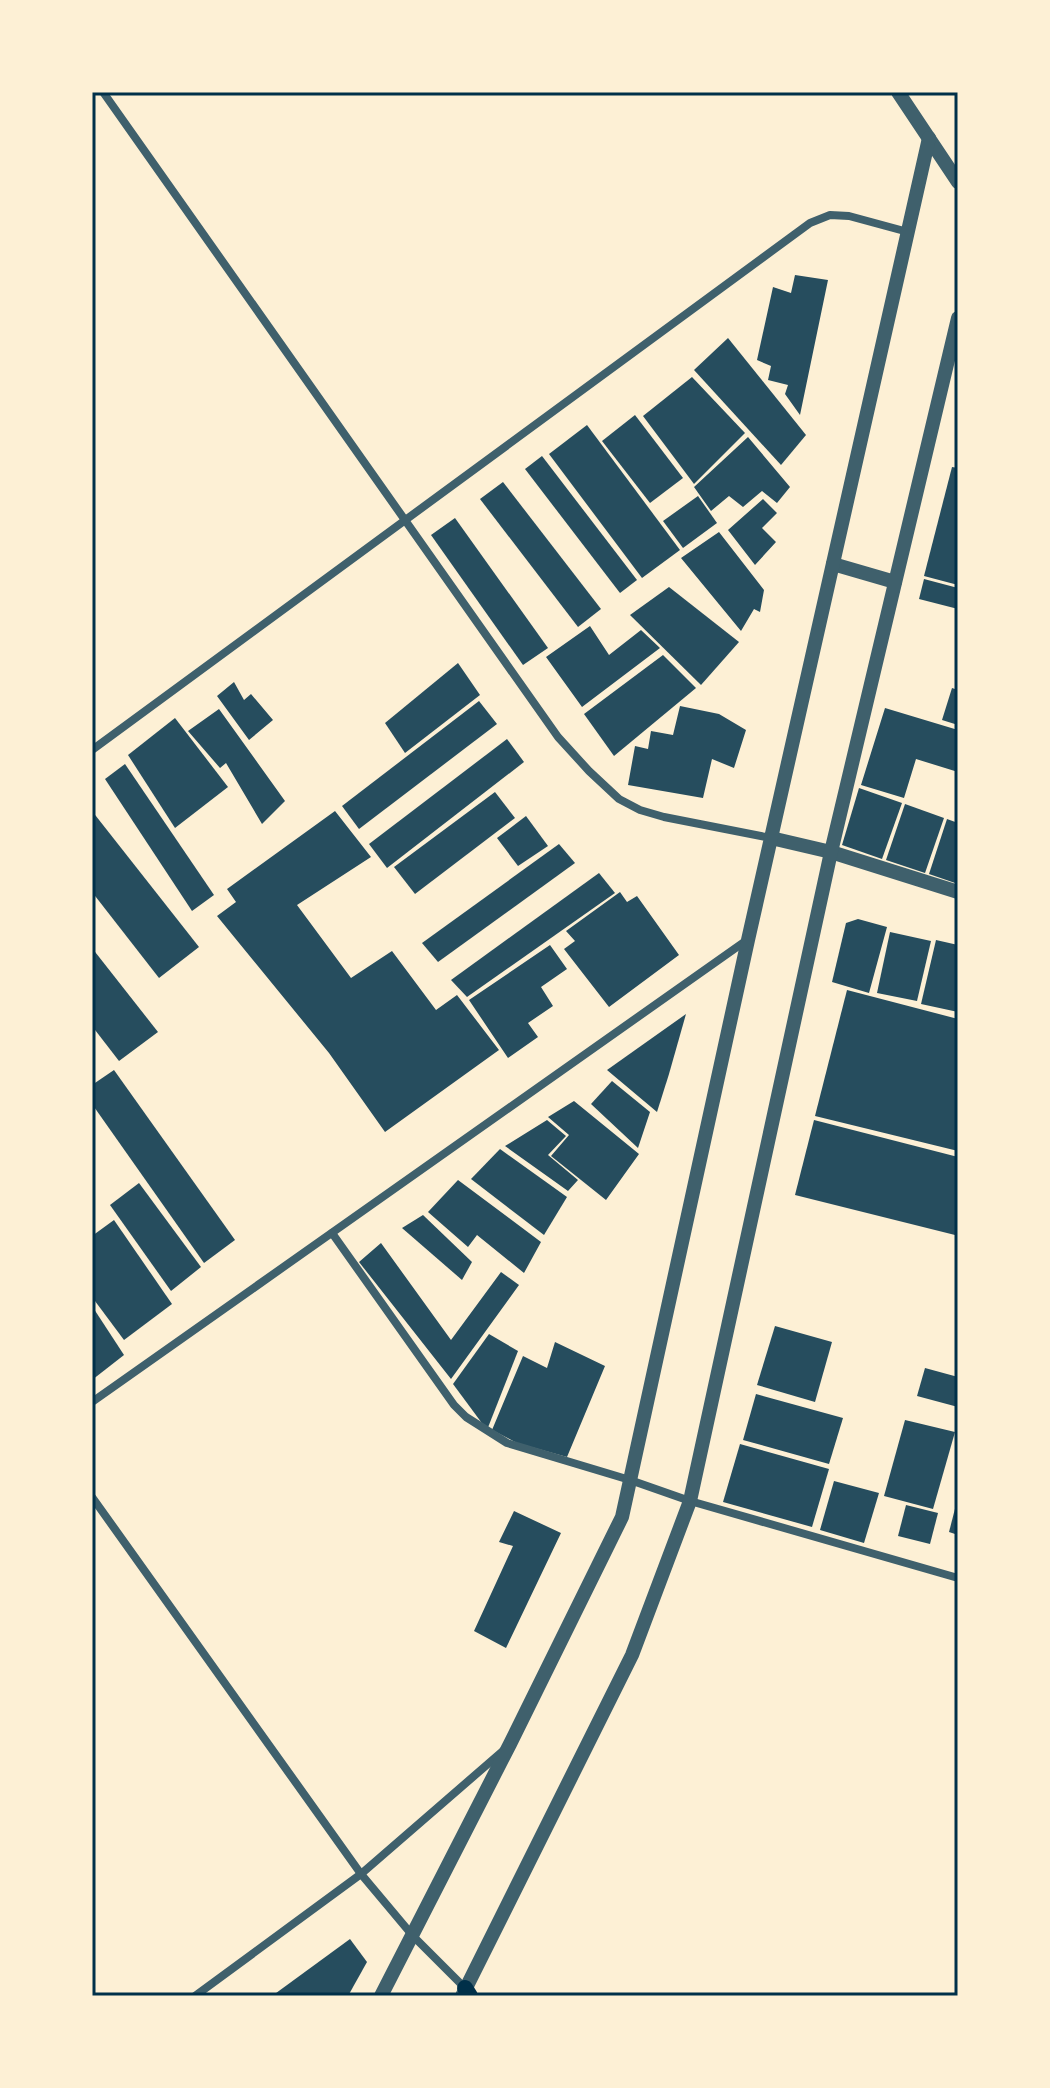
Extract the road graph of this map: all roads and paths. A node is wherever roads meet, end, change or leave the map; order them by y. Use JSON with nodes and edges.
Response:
{"nodes":[{"id":1,"x":103,"y":92,"type":"edge"},
{"id":2,"x":898,"y":92,"type":"edge"},
{"id":3,"x":929,"y":138,"type":"junction"},
{"id":4,"x":958,"y":182,"type":"edge"},
{"id":5,"x":908,"y":232,"type":"junction"},
{"id":6,"x":958,"y":318,"type":"edge"},
{"id":7,"x":406,"y":519,"type":"junction"},
{"id":8,"x":833,"y":564,"type":"junction"},
{"id":9,"x":895,"y":582,"type":"junction"},
{"id":10,"x":92,"y":750,"type":"edge"},
{"id":11,"x":771,"y":838,"type":"junction"},
{"id":12,"x":831,"y":852,"type":"junction"},
{"id":13,"x":958,"y":892,"type":"edge"},
{"id":14,"x":748,"y":940,"type":"junction"},
{"id":15,"x":332,"y":1233,"type":"junction"},
{"id":16,"x":92,"y":1402,"type":"edge"},
{"id":17,"x":630,"y":1480,"type":"junction"},
{"id":18,"x":92,"y":1497,"type":"edge"},
{"id":19,"x":690,"y":1501,"type":"junction"},
{"id":20,"x":958,"y":1578,"type":"edge"},
{"id":21,"x":510,"y":1744,"type":"junction"},
{"id":22,"x":361,"y":1874,"type":"junction"},
{"id":23,"x":413,"y":1936,"type":"junction"},
{"id":24,"x":466,"y":1993,"type":"edge"},
{"id":25,"x":195,"y":1996,"type":"edge"},
{"id":26,"x":381,"y":1996,"type":"edge"}],
"edges":[{"from":1,"to":7,"type":"street"},
{"from":2,"to":3,"type":"street"},
{"from":3,"to":4,"type":"street"},
{"from":3,"to":5,"type":"street"},
{"from":5,"to":7,"type":"street"},
{"from":5,"to":8,"type":"street"},
{"from":6,"to":9,"type":"street"},
{"from":7,"to":10,"type":"street"},
{"from":7,"to":11,"type":"street"},
{"from":8,"to":9,"type":"street"},
{"from":8,"to":11,"type":"street"},
{"from":9,"to":12,"type":"street"},
{"from":11,"to":12,"type":"street"},
{"from":11,"to":14,"type":"street"},
{"from":12,"to":13,"type":"street"},
{"from":12,"to":19,"type":"street"},
{"from":14,"to":15,"type":"street"},
{"from":14,"to":17,"type":"street"},
{"from":15,"to":16,"type":"street"},
{"from":15,"to":17,"type":"street"},
{"from":17,"to":19,"type":"street"},
{"from":17,"to":21,"type":"street"},
{"from":18,"to":22,"type":"street"},
{"from":19,"to":20,"type":"street"},
{"from":19,"to":24,"type":"street"},
{"from":21,"to":22,"type":"street"},
{"from":21,"to":23,"type":"street"},
{"from":22,"to":23,"type":"street"},
{"from":22,"to":25,"type":"street"},
{"from":23,"to":24,"type":"street"},
{"from":23,"to":26,"type":"street"}]}
